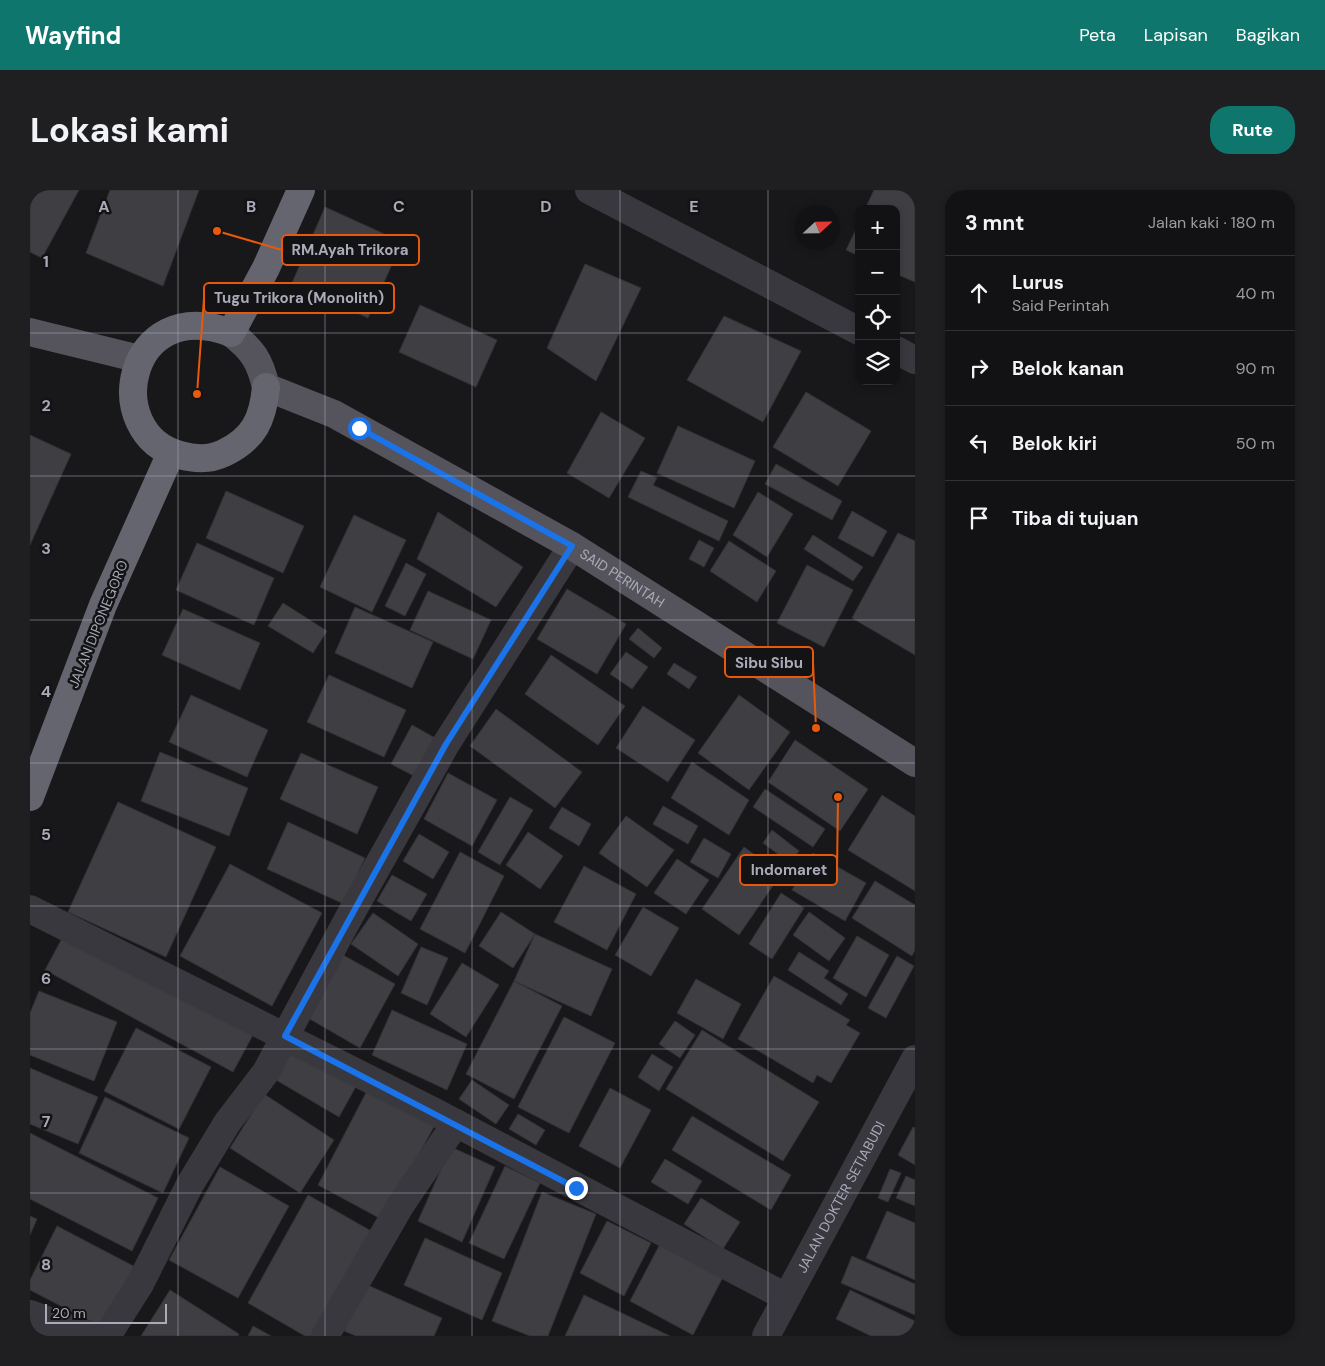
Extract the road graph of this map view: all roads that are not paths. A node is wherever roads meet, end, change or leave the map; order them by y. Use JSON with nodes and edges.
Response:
{"nodes":[{"id":1,"x":301,"y":190,"type":"edge"},
{"id":2,"x":589,"y":190,"type":"edge"},
{"id":3,"x":855,"y":329,"type":"edge"},
{"id":4,"x":30,"y":332,"type":"edge"},
{"id":5,"x":232,"y":333,"type":"junction"},
{"id":6,"x":900,"y":352,"type":"edge"},
{"id":7,"x":140,"y":359,"type":"junction"},
{"id":8,"x":915,"y":360,"type":"edge"},
{"id":9,"x":266,"y":387,"type":"junction"},
{"id":10,"x":172,"y":453,"type":"junction"},
{"id":11,"x":572,"y":546,"type":"junction"},
{"id":12,"x":915,"y":763,"type":"edge"},
{"id":13,"x":30,"y":797,"type":"edge"},
{"id":14,"x":30,"y":908,"type":"edge"},
{"id":15,"x":285,"y":1036,"type":"junction"},
{"id":16,"x":915,"y":1059,"type":"edge"},
{"id":17,"x":456,"y":1123,"type":"junction"},
{"id":18,"x":786,"y":1296,"type":"junction"},
{"id":19,"x":30,"y":1314,"type":"edge"},
{"id":20,"x":90,"y":1336,"type":"edge"},
{"id":21,"x":107,"y":1336,"type":"edge"},
{"id":22,"x":326,"y":1336,"type":"edge"},
{"id":23,"x":766,"y":1336,"type":"edge"}],
"edges":[{"from":1,"to":5,"type":"highway"},
{"from":2,"to":3,"type":"street"},
{"from":4,"to":7,"type":"main road"},
{"from":5,"to":7,"type":"highway"},
{"from":5,"to":9,"type":"main road"},
{"from":6,"to":8,"type":"street"},
{"from":7,"to":10,"type":"highway"},
{"from":9,"to":10,"type":"highway"},
{"from":9,"to":11,"type":"main road","name":"SAID PERINTAH"},
{"from":10,"to":13,"type":"highway","name":"JALAN DIPONEGORO"},
{"from":11,"to":12,"type":"main road","name":"SAID PERINTAH"},
{"from":11,"to":15,"type":"street"},
{"from":14,"to":15,"type":"street"},
{"from":15,"to":17,"type":"street"},
{"from":15,"to":21,"type":"street"},
{"from":16,"to":18,"type":"street","name":"JALAN DOKTER SETIABUDI"},
{"from":17,"to":18,"type":"street"},
{"from":17,"to":22,"type":"street"},
{"from":18,"to":23,"type":"street","name":"JALAN DOKTER SETIABUDI"},
{"from":19,"to":20,"type":"street"}]}
